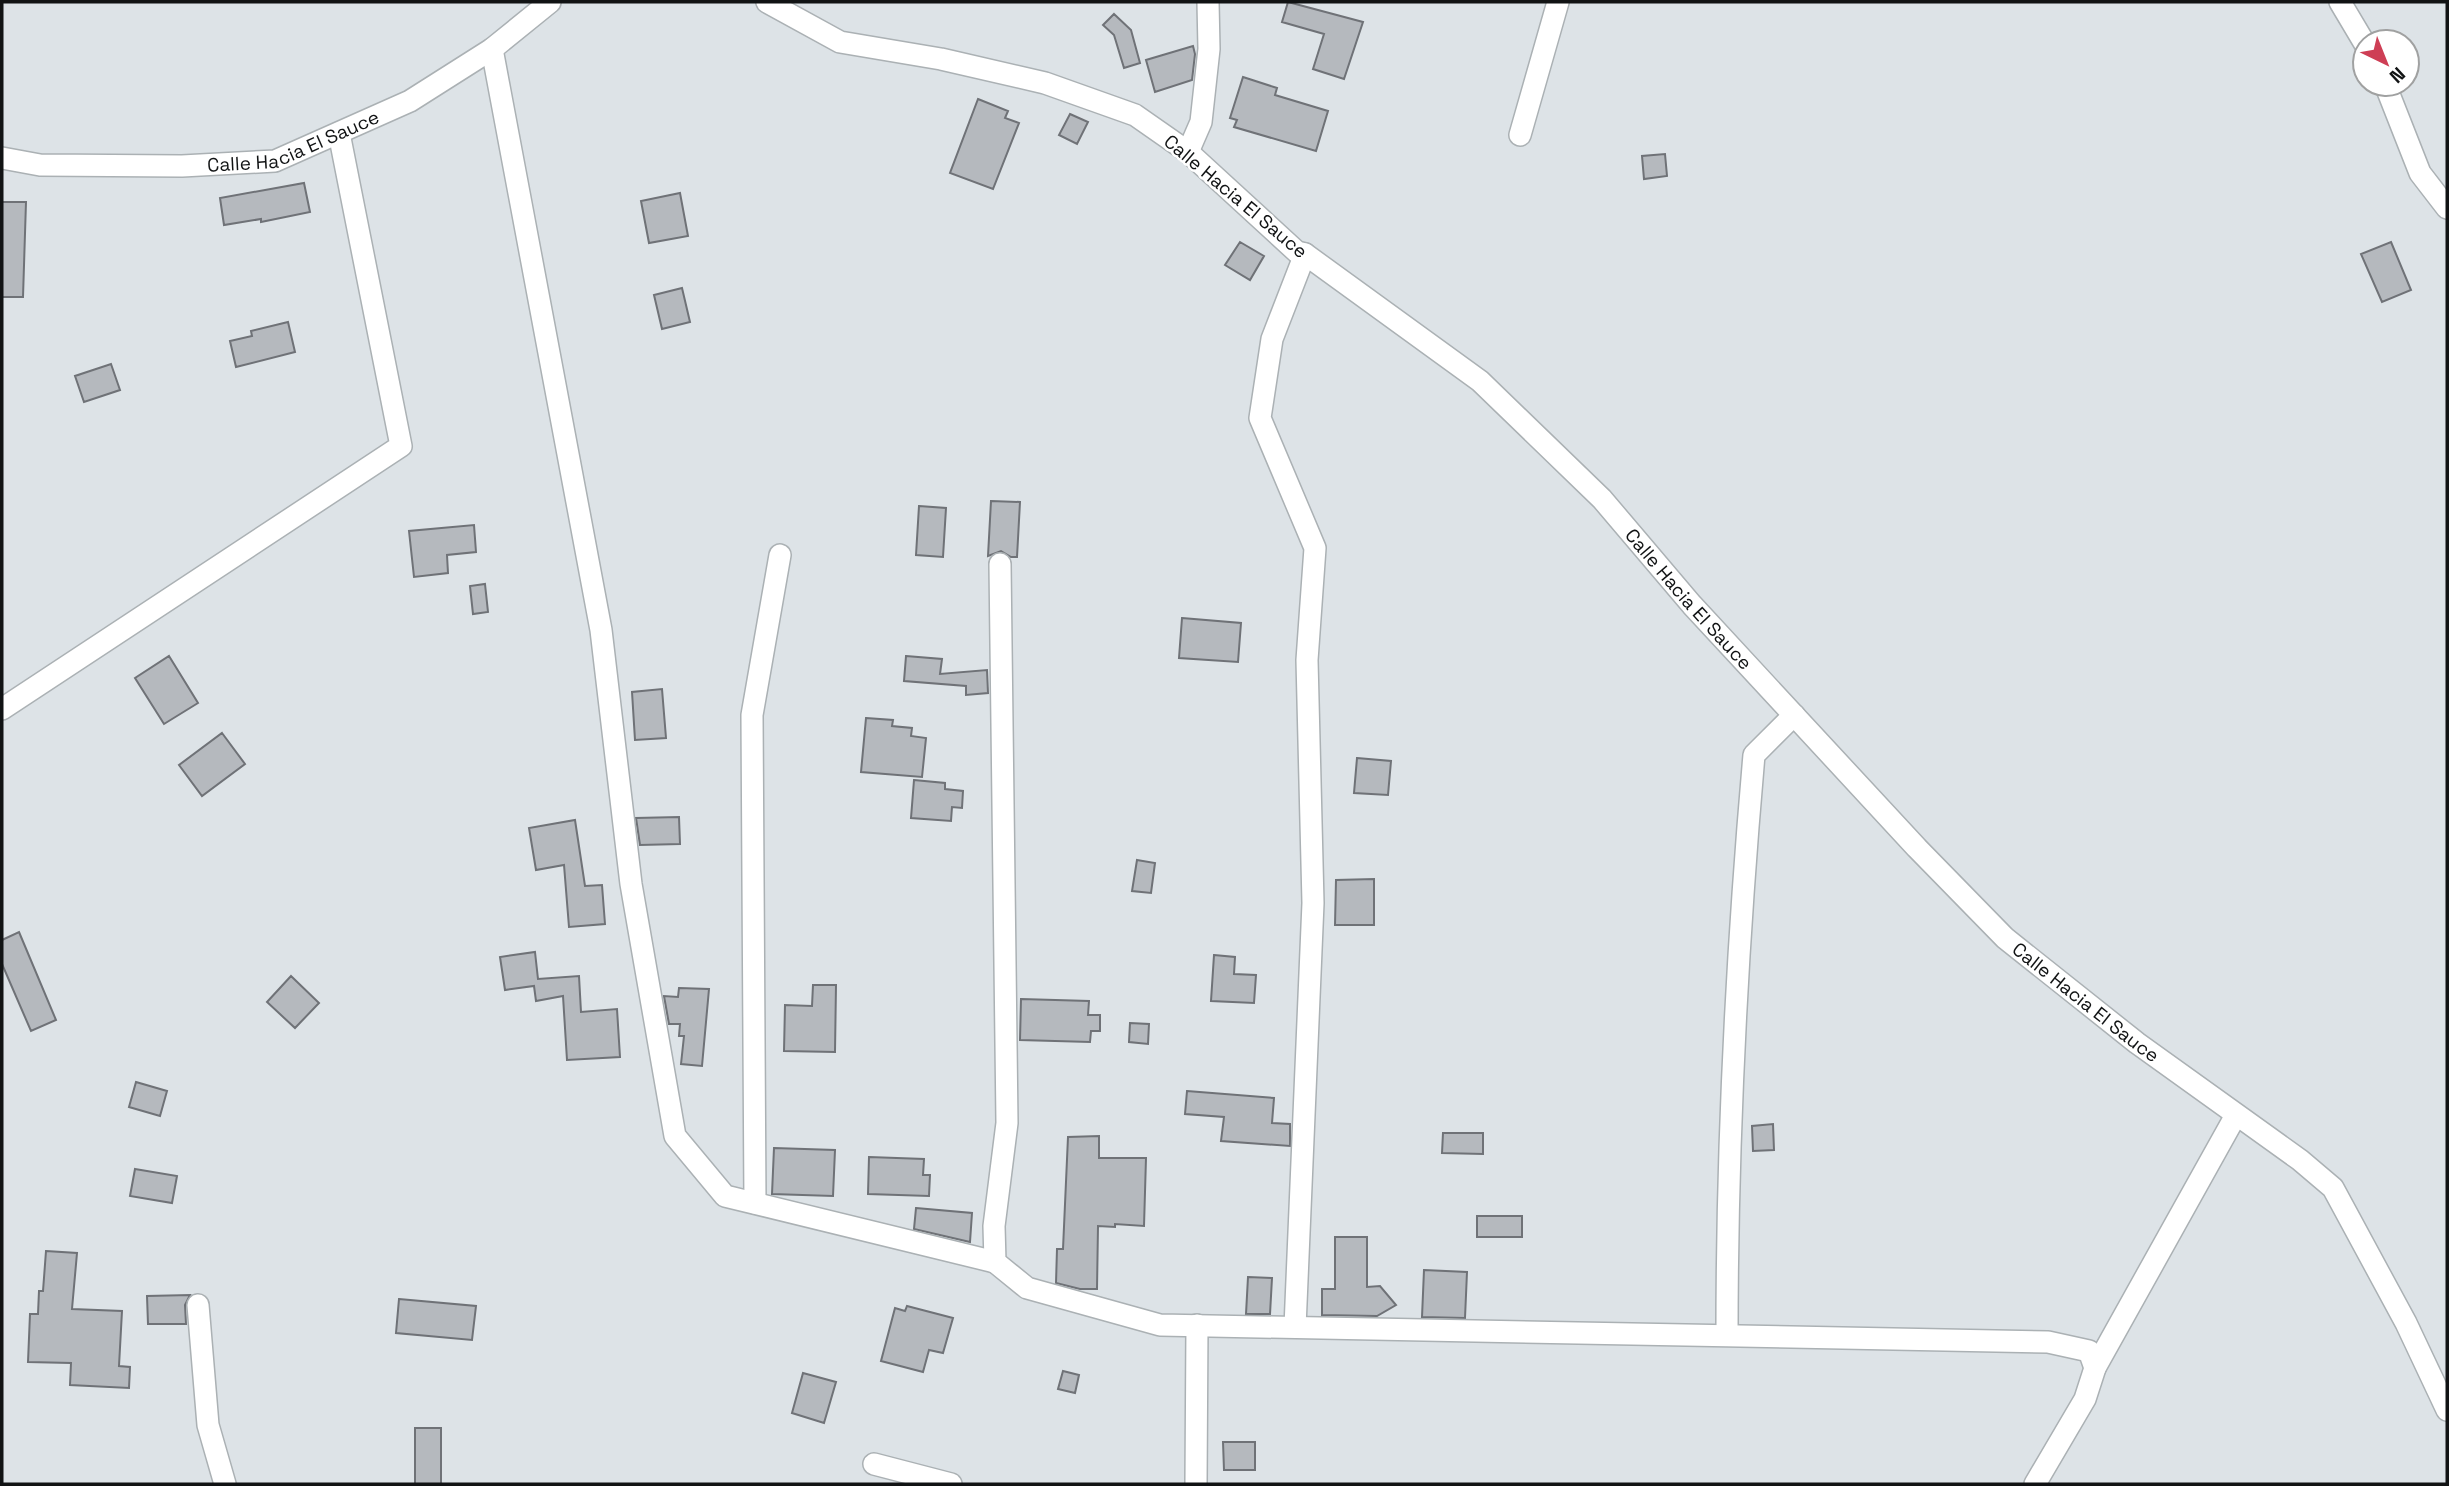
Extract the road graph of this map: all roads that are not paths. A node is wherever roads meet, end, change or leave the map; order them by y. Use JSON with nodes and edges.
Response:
{"nodes":[{"id":1,"x":550,"y":2,"type":"edge"},
{"id":2,"x":1208,"y":2,"type":"edge"},
{"id":3,"x":1558,"y":2,"type":"edge"},
{"id":4,"x":2340,"y":2,"type":"edge"},
{"id":5,"x":776,"y":4,"type":"edge"},
{"id":6,"x":2355,"y":28,"type":"edge"},
{"id":7,"x":492,"y":49,"type":"junction"},
{"id":8,"x":2391,"y":98,"type":"edge"},
{"id":9,"x":339,"y":133,"type":"junction"},
{"id":10,"x":1520,"y":135,"type":"dead end"},
{"id":11,"x":1188,"y":152,"type":"junction"},
{"id":12,"x":2,"y":158,"type":"edge"},
{"id":13,"x":2447,"y":208,"type":"edge"},
{"id":14,"x":1305,"y":254,"type":"junction"},
{"id":15,"x":780,"y":555,"type":"dead end"},
{"id":16,"x":1000,"y":564,"type":"dead end"},
{"id":17,"x":2,"y":709,"type":"edge"},
{"id":18,"x":1794,"y":715,"type":"junction"},
{"id":19,"x":2236,"y":1115,"type":"junction"},
{"id":20,"x":755,"y":1203,"type":"junction"},
{"id":21,"x":995,"y":1262,"type":"junction"},
{"id":22,"x":198,"y":1305,"type":"dead end"},
{"id":23,"x":1197,"y":1325,"type":"junction"},
{"id":24,"x":1295,"y":1326,"type":"junction"},
{"id":25,"x":1727,"y":1335,"type":"junction"},
{"id":26,"x":2095,"y":1368,"type":"junction"},
{"id":27,"x":2447,"y":1410,"type":"edge"},
{"id":28,"x":874,"y":1464,"type":"dead end"},
{"id":29,"x":225,"y":1484,"type":"edge"},
{"id":30,"x":951,"y":1484,"type":"edge"},
{"id":31,"x":1196,"y":1484,"type":"edge"},
{"id":32,"x":2035,"y":1484,"type":"edge"}],
"edges":[{"from":1,"to":7,"type":"street","name":"Calle Hacia El Sauce"},
{"from":2,"to":11,"type":"street"},
{"from":3,"to":10,"type":"street"},
{"from":4,"to":6,"type":"street"},
{"from":5,"to":11,"type":"street","name":"Calle Hacia El Sauce"},
{"from":7,"to":9,"type":"street","name":"Calle Hacia El Sauce"},
{"from":7,"to":20,"type":"street"},
{"from":8,"to":13,"type":"street"},
{"from":9,"to":12,"type":"street","name":"Calle Hacia El Sauce"},
{"from":9,"to":17,"type":"street"},
{"from":11,"to":14,"type":"street","name":"Calle Hacia El Sauce"},
{"from":14,"to":18,"type":"street","name":"Calle Hacia El Sauce"},
{"from":14,"to":24,"type":"street"},
{"from":15,"to":20,"type":"street"},
{"from":16,"to":21,"type":"street"},
{"from":18,"to":19,"type":"street","name":"Calle Hacia El Sauce"},
{"from":18,"to":25,"type":"street"},
{"from":19,"to":26,"type":"street"},
{"from":19,"to":27,"type":"street","name":"Calle Hacia El Sauce"},
{"from":20,"to":21,"type":"street"},
{"from":21,"to":23,"type":"street"},
{"from":22,"to":29,"type":"street"},
{"from":23,"to":24,"type":"street"},
{"from":23,"to":31,"type":"street"},
{"from":24,"to":25,"type":"street"},
{"from":25,"to":26,"type":"street"},
{"from":26,"to":32,"type":"street"},
{"from":28,"to":30,"type":"street"}]}
